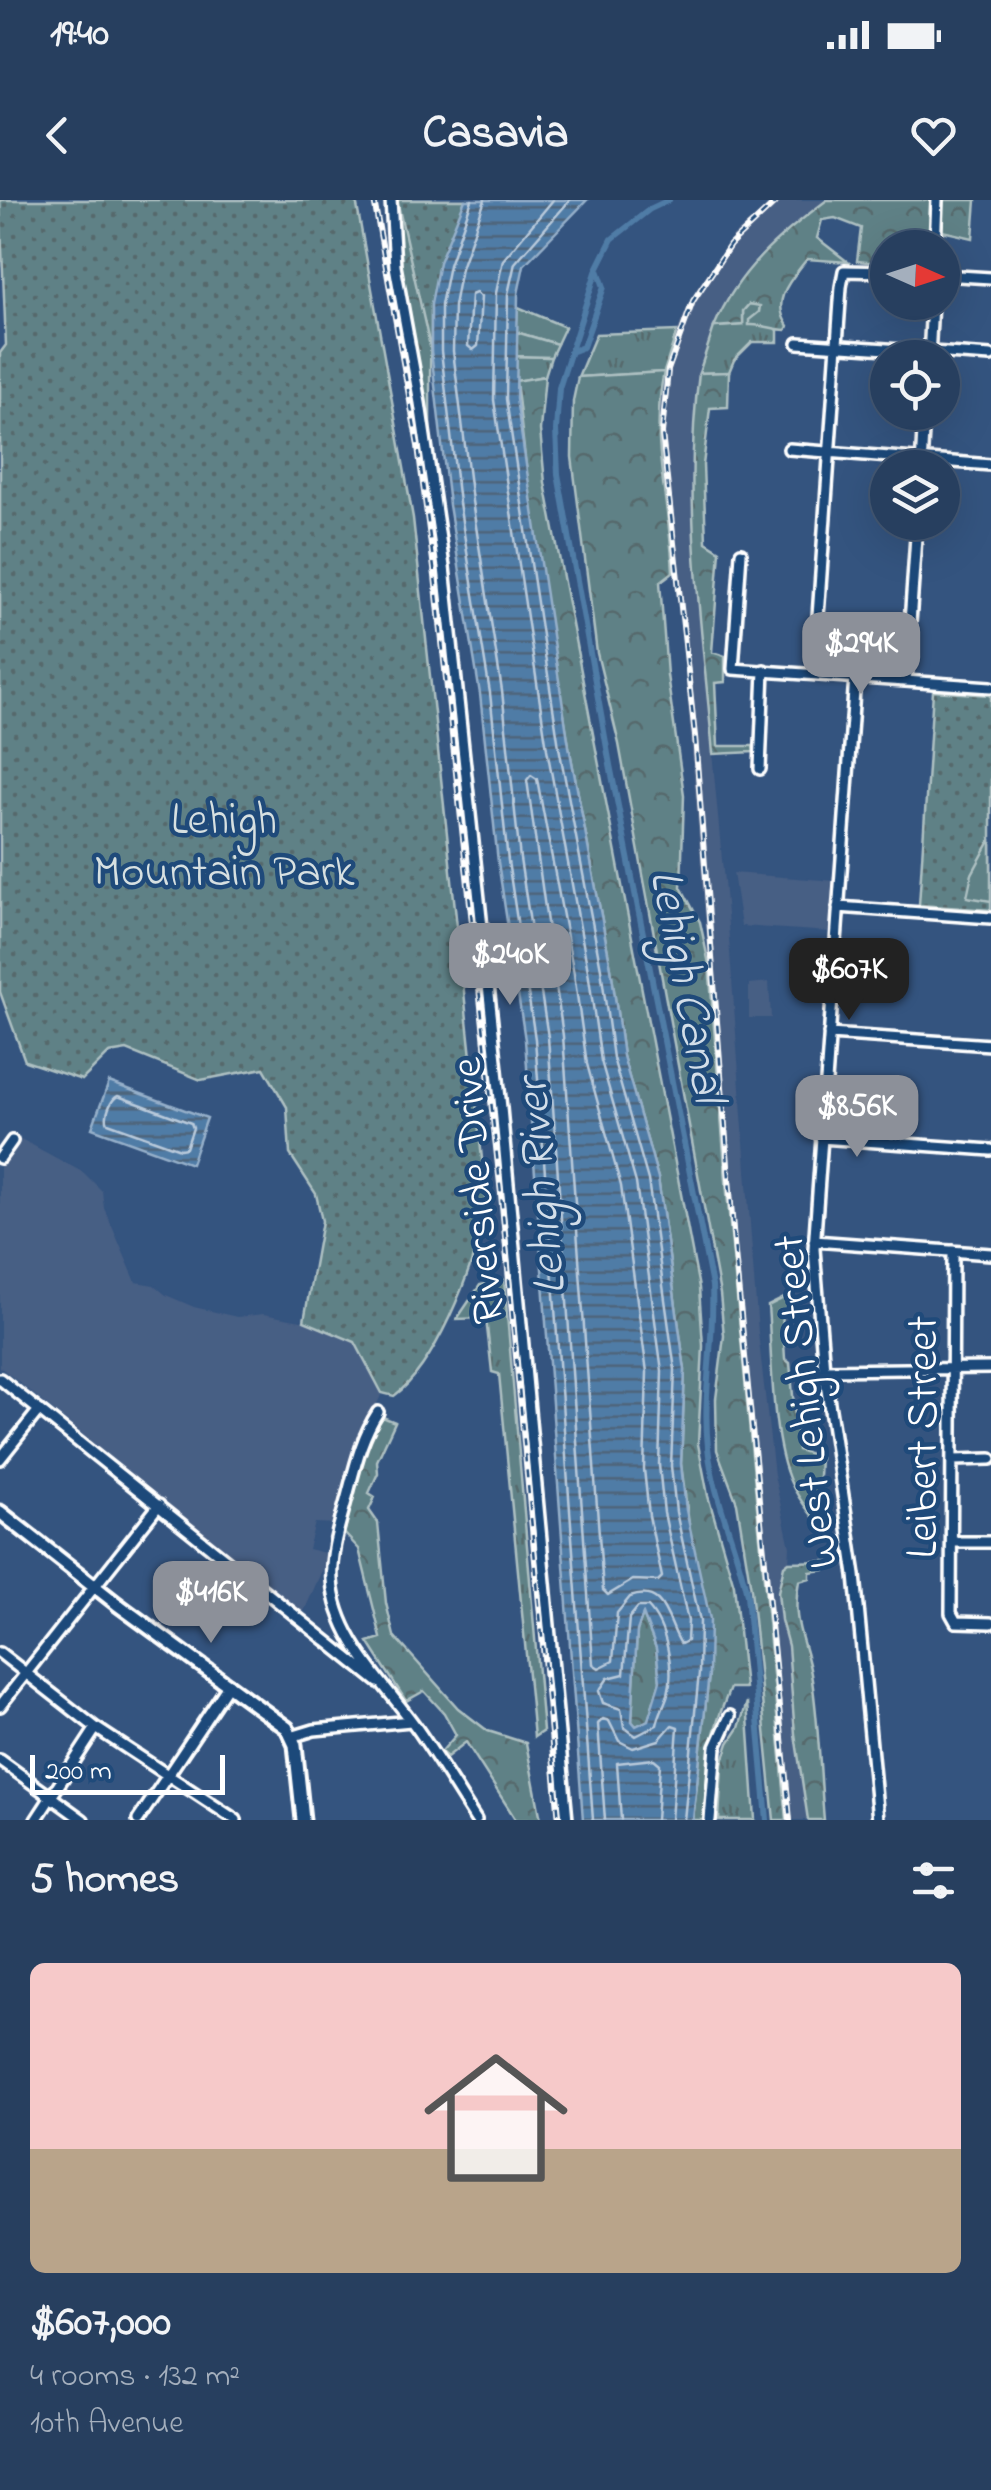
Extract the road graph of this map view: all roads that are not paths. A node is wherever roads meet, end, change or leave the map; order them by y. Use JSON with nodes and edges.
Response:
{"nodes":[{"id":1,"x":390,"y":200,"type":"edge"},
{"id":2,"x":937,"y":200,"type":"edge"},
{"id":3,"x":935,"y":230,"type":"edge"},
{"id":4,"x":870,"y":272,"type":"edge"},
{"id":5,"x":960,"y":276,"type":"edge"},
{"id":6,"x":991,"y":278,"type":"edge"},
{"id":7,"x":798,"y":343,"type":"dead end"},
{"id":8,"x":838,"y":344,"type":"junction"},
{"id":9,"x":870,"y":348,"type":"edge"},
{"id":10,"x":960,"y":355,"type":"edge"},
{"id":11,"x":991,"y":356,"type":"edge"},
{"id":12,"x":789,"y":449,"type":"dead end"},
{"id":13,"x":830,"y":452,"type":"junction"},
{"id":14,"x":870,"y":457,"type":"edge"},
{"id":15,"x":960,"y":464,"type":"edge"},
{"id":16,"x":991,"y":465,"type":"edge"},
{"id":17,"x":916,"y":540,"type":"edge"},
{"id":18,"x":741,"y":553,"type":"dead end"},
{"id":19,"x":764,"y":670,"type":"junction"},
{"id":20,"x":814,"y":674,"type":"junction"},
{"id":21,"x":855,"y":677,"type":"junction"},
{"id":22,"x":906,"y":681,"type":"junction"},
{"id":23,"x":991,"y":687,"type":"edge"},
{"id":24,"x":760,"y":769,"type":"dead end"},
{"id":25,"x":838,"y":907,"type":"junction"},
{"id":26,"x":991,"y":918,"type":"edge"},
{"id":27,"x":829,"y":1034,"type":"junction"},
{"id":28,"x":991,"y":1045,"type":"edge"},
{"id":29,"x":821,"y":1138,"type":"junction"},
{"id":30,"x":12,"y":1141,"type":"dead end"},
{"id":31,"x":991,"y":1150,"type":"edge"},
{"id":32,"x":0,"y":1158,"type":"edge"},
{"id":33,"x":814,"y":1241,"type":"junction"},
{"id":34,"x":954,"y":1251,"type":"junction"},
{"id":35,"x":991,"y":1254,"type":"edge"},
{"id":36,"x":954,"y":1368,"type":"junction"},
{"id":37,"x":991,"y":1368,"type":"edge"},
{"id":38,"x":824,"y":1370,"type":"junction"},
{"id":39,"x":0,"y":1379,"type":"edge"},
{"id":40,"x":39,"y":1410,"type":"junction"},
{"id":41,"x":378,"y":1412,"type":"dead end"},
{"id":42,"x":0,"y":1458,"type":"edge"},
{"id":43,"x":991,"y":1459,"type":"edge"},
{"id":44,"x":953,"y":1460,"type":"junction"},
{"id":45,"x":159,"y":1505,"type":"junction"},
{"id":46,"x":0,"y":1512,"type":"edge"},
{"id":47,"x":952,"y":1542,"type":"junction"},
{"id":48,"x":991,"y":1542,"type":"edge"},
{"id":49,"x":93,"y":1586,"type":"junction"},
{"id":50,"x":991,"y":1622,"type":"edge"},
{"id":51,"x":0,"y":1653,"type":"edge"},
{"id":52,"x":26,"y":1674,"type":"junction"},
{"id":53,"x":378,"y":1682,"type":"junction"},
{"id":54,"x":230,"y":1684,"type":"junction"},
{"id":55,"x":0,"y":1706,"type":"edge"},
{"id":56,"x":730,"y":1716,"type":"dead end"},
{"id":57,"x":411,"y":1721,"type":"junction"},
{"id":58,"x":96,"y":1728,"type":"junction"},
{"id":59,"x":291,"y":1738,"type":"junction"},
{"id":60,"x":0,"y":1760,"type":"edge"},
{"id":61,"x":168,"y":1775,"type":"junction"},
{"id":62,"x":50,"y":1798,"type":"junction"},
{"id":63,"x":36,"y":1820,"type":"edge"},
{"id":64,"x":84,"y":1820,"type":"edge"},
{"id":65,"x":138,"y":1820,"type":"edge"},
{"id":66,"x":236,"y":1820,"type":"edge"},
{"id":67,"x":303,"y":1820,"type":"edge"},
{"id":68,"x":476,"y":1820,"type":"edge"},
{"id":69,"x":566,"y":1820,"type":"edge"},
{"id":70,"x":710,"y":1820,"type":"edge"},
{"id":71,"x":878,"y":1820,"type":"edge"}],
"edges":[{"from":1,"to":69,"type":"street","name":"Riverside Drive"},
{"from":2,"to":3,"type":"street"},
{"from":4,"to":8,"type":"street"},
{"from":5,"to":6,"type":"street"},
{"from":7,"to":8,"type":"street"},
{"from":8,"to":9,"type":"street"},
{"from":8,"to":13,"type":"street"},
{"from":10,"to":11,"type":"street"},
{"from":12,"to":13,"type":"street"},
{"from":13,"to":14,"type":"street"},
{"from":13,"to":20,"type":"street"},
{"from":15,"to":16,"type":"street"},
{"from":17,"to":22,"type":"street"},
{"from":18,"to":19,"type":"street"},
{"from":19,"to":20,"type":"street"},
{"from":19,"to":24,"type":"street"},
{"from":20,"to":21,"type":"street"},
{"from":21,"to":22,"type":"street"},
{"from":21,"to":25,"type":"street","name":"West Lehigh Street"},
{"from":22,"to":23,"type":"street"},
{"from":25,"to":26,"type":"street"},
{"from":25,"to":27,"type":"street","name":"West Lehigh Street"},
{"from":27,"to":28,"type":"street"},
{"from":27,"to":29,"type":"street","name":"West Lehigh Street"},
{"from":29,"to":31,"type":"street"},
{"from":29,"to":33,"type":"street","name":"West Lehigh Street"},
{"from":30,"to":32,"type":"street"},
{"from":33,"to":34,"type":"street"},
{"from":33,"to":38,"type":"street","name":"West Lehigh Street"},
{"from":34,"to":35,"type":"street"},
{"from":34,"to":36,"type":"street","name":"Leibert Street"},
{"from":36,"to":37,"type":"street"},
{"from":36,"to":38,"type":"street"},
{"from":36,"to":44,"type":"street","name":"Leibert Street"},
{"from":38,"to":71,"type":"street","name":"West Lehigh Street"},
{"from":39,"to":40,"type":"street"},
{"from":40,"to":42,"type":"street"},
{"from":40,"to":45,"type":"street"},
{"from":41,"to":53,"type":"street"},
{"from":43,"to":44,"type":"street"},
{"from":44,"to":47,"type":"street","name":"Leibert Street"},
{"from":45,"to":49,"type":"street"},
{"from":45,"to":53,"type":"street"},
{"from":46,"to":49,"type":"main road"},
{"from":47,"to":48,"type":"street"},
{"from":47,"to":50,"type":"street","name":"Leibert Street"},
{"from":49,"to":52,"type":"street"},
{"from":49,"to":54,"type":"main road"},
{"from":51,"to":52,"type":"street"},
{"from":52,"to":55,"type":"street"},
{"from":52,"to":58,"type":"street"},
{"from":53,"to":57,"type":"street"},
{"from":54,"to":59,"type":"main road"},
{"from":54,"to":61,"type":"street"},
{"from":56,"to":70,"type":"street"},
{"from":57,"to":59,"type":"street"},
{"from":57,"to":68,"type":"street"},
{"from":58,"to":61,"type":"street"},
{"from":58,"to":62,"type":"street"},
{"from":59,"to":67,"type":"main road"},
{"from":60,"to":62,"type":"street"},
{"from":61,"to":65,"type":"street"},
{"from":61,"to":66,"type":"street"},
{"from":62,"to":63,"type":"street"},
{"from":62,"to":64,"type":"street"}]}
